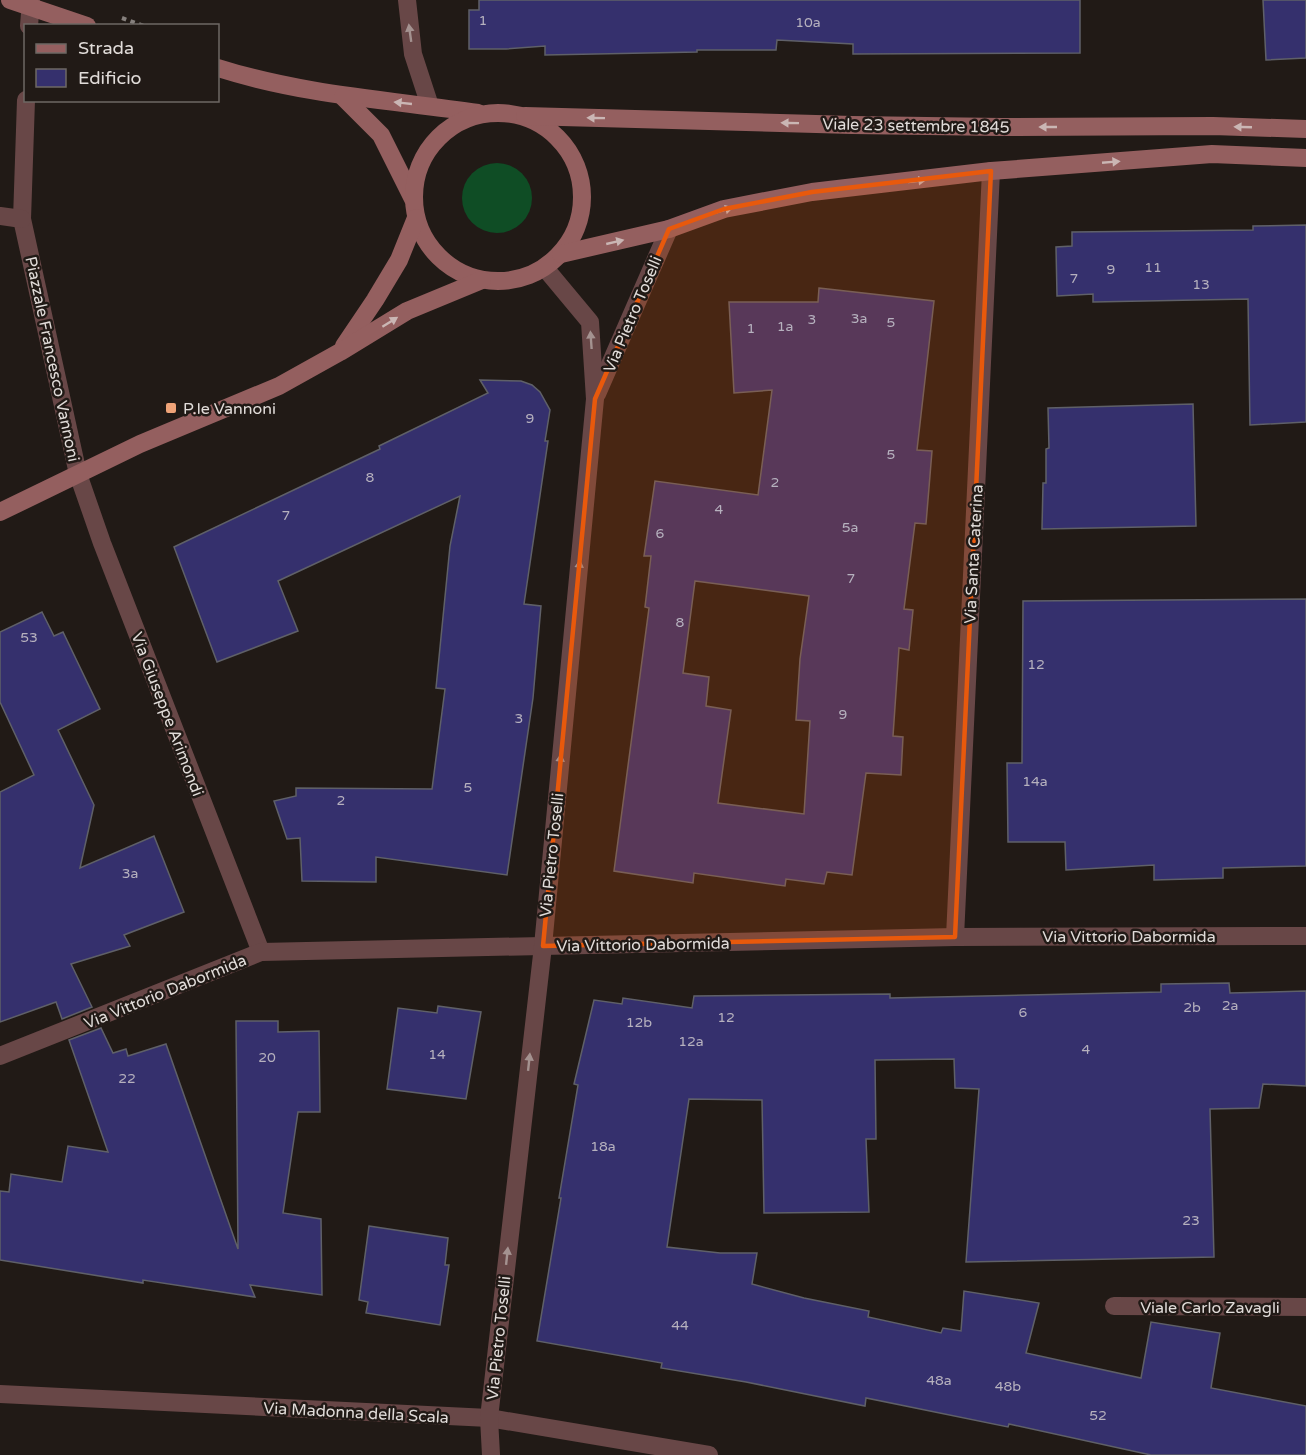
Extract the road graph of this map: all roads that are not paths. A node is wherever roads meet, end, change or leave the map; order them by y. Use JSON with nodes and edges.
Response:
{"nodes":[{"id":1,"x":10,"y":0,"type":"edge"},
{"id":2,"x":407,"y":0,"type":"edge"},
{"id":3,"x":30,"y":11,"type":"edge"},
{"id":4,"x":79,"y":24,"type":"edge"},
{"id":5,"x":219,"y":68,"type":"edge"},
{"id":6,"x":343,"y":97,"type":"junction"},
{"id":7,"x":26,"y":102,"type":"edge"},
{"id":8,"x":430,"y":106,"type":"junction"},
{"id":9,"x":482,"y":114,"type":"junction"},
{"id":10,"x":525,"y":116,"type":"junction"},
{"id":11,"x":1306,"y":129,"type":"edge"},
{"id":12,"x":1306,"y":158,"type":"edge"},
{"id":13,"x":992,"y":171,"type":"junction"},
{"id":14,"x":413,"y":199,"type":"junction"},
{"id":15,"x":0,"y":216,"type":"edge"},
{"id":16,"x":416,"y":218,"type":"junction"},
{"id":17,"x":22,"y":219,"type":"junction"},
{"id":18,"x":669,"y":229,"type":"junction"},
{"id":19,"x":561,"y":254,"type":"junction"},
{"id":20,"x":545,"y":268,"type":"junction"},
{"id":21,"x":482,"y":280,"type":"junction"},
{"id":22,"x":340,"y":352,"type":"junction"},
{"id":23,"x":595,"y":399,"type":"junction"},
{"id":24,"x":78,"y":474,"type":"junction"},
{"id":25,"x":0,"y":512,"type":"edge"},
{"id":26,"x":1306,"y":936,"type":"edge"},
{"id":27,"x":955,"y":937,"type":"junction"},
{"id":28,"x":543,"y":946,"type":"junction"},
{"id":29,"x":261,"y":952,"type":"junction"},
{"id":30,"x":0,"y":1056,"type":"edge"},
{"id":31,"x":1114,"y":1306,"type":"dead end"},
{"id":32,"x":1306,"y":1307,"type":"edge"},
{"id":33,"x":0,"y":1394,"type":"edge"},
{"id":34,"x":489,"y":1418,"type":"junction"},
{"id":35,"x":491,"y":1455,"type":"edge"},
{"id":36,"x":709,"y":1455,"type":"edge"}],
"edges":[{"from":1,"to":3,"type":"main road"},
{"from":8,"to":2,"type":"street","one_way":true},
{"from":3,"to":4,"type":"main road"},
{"from":5,"to":6,"type":"main road"},
{"from":8,"to":6,"type":"main road","one_way":true},
{"from":6,"to":14,"type":"main road"},
{"from":7,"to":17,"type":"street","name":"Piazzale Francesco Vannoni"},
{"from":8,"to":9,"type":"main road"},
{"from":9,"to":10,"type":"main road"},
{"from":9,"to":14,"type":"main road"},
{"from":11,"to":10,"type":"main road","name":"Viale 23 settembre 1845","one_way":true},
{"from":10,"to":19,"type":"main road"},
{"from":13,"to":12,"type":"main road","one_way":true},
{"from":18,"to":13,"type":"main road","one_way":true},
{"from":13,"to":27,"type":"street","name":"Via Santa Caterina"},
{"from":14,"to":16,"type":"main road"},
{"from":15,"to":17,"type":"street"},
{"from":16,"to":21,"type":"main road"},
{"from":16,"to":22,"type":"main road","name":"Piazzale Francesco Vannoni"},
{"from":17,"to":24,"type":"street","name":"Piazzale Francesco Vannoni"},
{"from":19,"to":18,"type":"main road","one_way":true},
{"from":18,"to":23,"type":"street","name":"Via Pietro Toselli"},
{"from":19,"to":20,"type":"main road"},
{"from":20,"to":21,"type":"main road"},
{"from":23,"to":20,"type":"street","name":"Via Pietro Toselli","one_way":true},
{"from":22,"to":21,"type":"main road","name":"Piazzale Francesco Vannoni","one_way":true},
{"from":22,"to":24,"type":"main road","name":"Piazzale Francesco Vannoni"},
{"from":28,"to":23,"type":"street","name":"Via Pietro Toselli","one_way":true},
{"from":24,"to":25,"type":"main road"},
{"from":24,"to":29,"type":"street","name":"Via Giuseppe Arimondi"},
{"from":26,"to":27,"type":"street","name":"Via Vittorio Dabormida"},
{"from":27,"to":28,"type":"street","name":"Via Vittorio Dabormida"},
{"from":28,"to":29,"type":"street","name":"Via Vittorio Dabormida"},
{"from":34,"to":28,"type":"street","name":"Via Pietro Toselli","one_way":true},
{"from":29,"to":30,"type":"street","name":"Via Vittorio Dabormida"},
{"from":31,"to":32,"type":"street","name":"Viale Carlo Zavagli"},
{"from":33,"to":34,"type":"street","name":"Via Madonna della Scala"},
{"from":34,"to":35,"type":"street","name":"Via Pietro Toselli"},
{"from":34,"to":36,"type":"street","name":"Via Madonna della Scala"}]}
